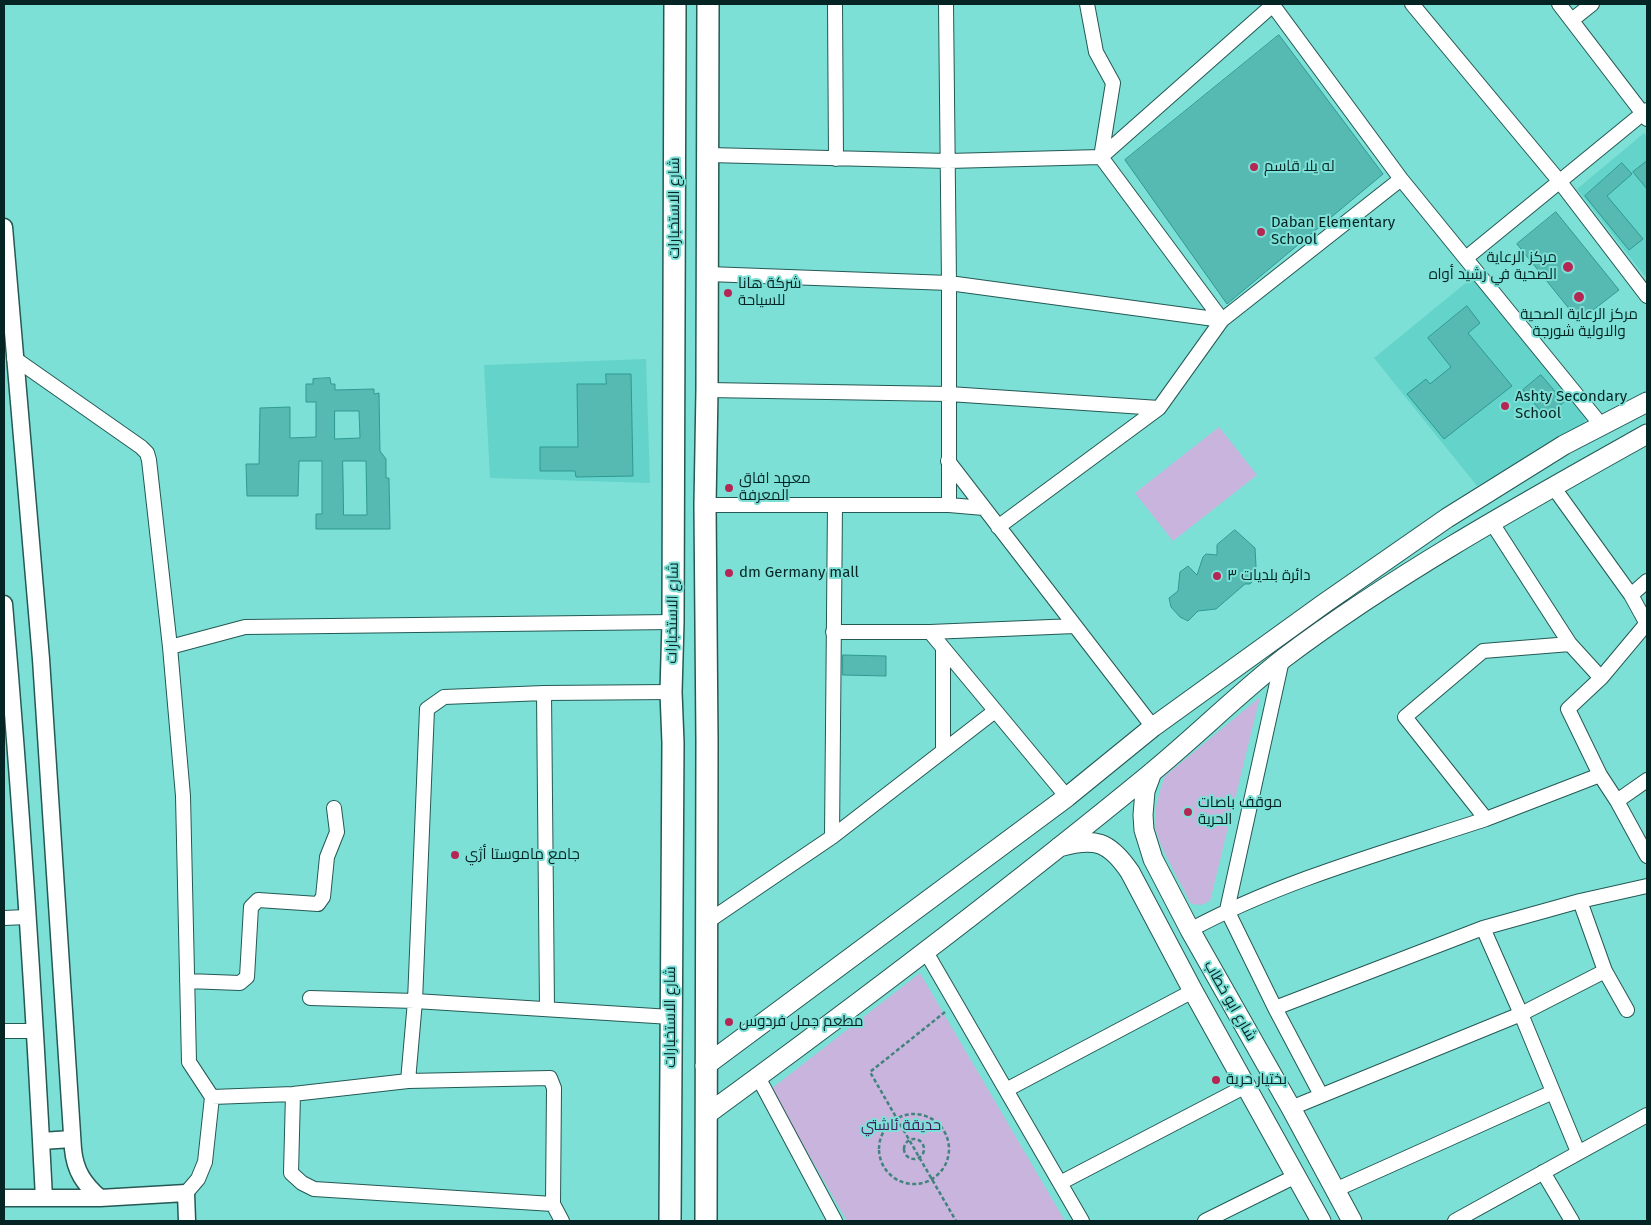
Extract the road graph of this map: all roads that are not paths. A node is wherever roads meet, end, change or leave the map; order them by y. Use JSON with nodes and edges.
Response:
{"nodes":[{"id":1,"x":676,"y":4,"type":"edge"},
{"id":2,"x":708,"y":4,"type":"edge"},
{"id":3,"x":835,"y":4,"type":"edge"},
{"id":4,"x":946,"y":4,"type":"edge"},
{"id":5,"x":1087,"y":4,"type":"edge"},
{"id":6,"x":1273,"y":4,"type":"edge"},
{"id":7,"x":1412,"y":4,"type":"edge"},
{"id":8,"x":1559,"y":4,"type":"edge"},
{"id":9,"x":1592,"y":4,"type":"edge"},
{"id":10,"x":1572,"y":20,"type":"junction"},
{"id":11,"x":1646,"y":114,"type":"edge"},
{"id":12,"x":709,"y":155,"type":"junction"},
{"id":13,"x":1101,"y":157,"type":"junction"},
{"id":14,"x":836,"y":159,"type":"junction"},
{"id":15,"x":948,"y":161,"type":"junction"},
{"id":16,"x":1401,"y":179,"type":"junction"},
{"id":17,"x":1560,"y":182,"type":"junction"},
{"id":18,"x":4,"y":227,"type":"edge"},
{"id":19,"x":5,"y":256,"type":"edge"},
{"id":20,"x":1466,"y":258,"type":"junction"},
{"id":21,"x":708,"y":274,"type":"junction"},
{"id":22,"x":949,"y":283,"type":"junction"},
{"id":23,"x":1647,"y":296,"type":"edge"},
{"id":24,"x":1222,"y":320,"type":"junction"},
{"id":25,"x":14,"y":358,"type":"junction"},
{"id":26,"x":707,"y":390,"type":"junction"},
{"id":27,"x":949,"y":394,"type":"junction"},
{"id":28,"x":1647,"y":402,"type":"edge"},
{"id":29,"x":1159,"y":408,"type":"junction"},
{"id":30,"x":1602,"y":426,"type":"junction"},
{"id":31,"x":1645,"y":441,"type":"edge"},
{"id":32,"x":948,"y":461,"type":"junction"},
{"id":33,"x":1554,"y":488,"type":"junction"},
{"id":34,"x":705,"y":505,"type":"junction"},
{"id":35,"x":835,"y":505,"type":"junction"},
{"id":36,"x":948,"y":505,"type":"junction"},
{"id":37,"x":984,"y":508,"type":"junction"},
{"id":38,"x":1492,"y":523,"type":"junction"},
{"id":39,"x":998,"y":527,"type":"junction"},
{"id":40,"x":1647,"y":581,"type":"edge"},
{"id":41,"x":1631,"y":594,"type":"junction"},
{"id":42,"x":4,"y":604,"type":"edge"},
{"id":43,"x":673,"y":622,"type":"junction"},
{"id":44,"x":1647,"y":623,"type":"edge"},
{"id":45,"x":1075,"y":626,"type":"junction"},
{"id":46,"x":833,"y":632,"type":"junction"},
{"id":47,"x":930,"y":632,"type":"junction"},
{"id":48,"x":1570,"y":644,"type":"junction"},
{"id":49,"x":170,"y":647,"type":"junction"},
{"id":50,"x":943,"y":648,"type":"junction"},
{"id":51,"x":1282,"y":660,"type":"junction"},
{"id":52,"x":1601,"y":678,"type":"junction"},
{"id":53,"x":671,"y":692,"type":"junction"},
{"id":54,"x":544,"y":693,"type":"junction"},
{"id":55,"x":8,"y":698,"type":"edge"},
{"id":56,"x":995,"y":711,"type":"junction"},
{"id":57,"x":1153,"y":727,"type":"junction"},
{"id":58,"x":707,"y":742,"type":"junction"},
{"id":59,"x":673,"y":743,"type":"junction"},
{"id":60,"x":943,"y":751,"type":"junction"},
{"id":61,"x":1152,"y":772,"type":"junction"},
{"id":62,"x":1600,"y":775,"type":"junction"},
{"id":63,"x":1647,"y":780,"type":"edge"},
{"id":64,"x":1067,"y":797,"type":"junction"},
{"id":65,"x":1617,"y":801,"type":"junction"},
{"id":66,"x":334,"y":808,"type":"dead end"},
{"id":67,"x":1486,"y":819,"type":"junction"},
{"id":68,"x":832,"y":837,"type":"junction"},
{"id":69,"x":1058,"y":847,"type":"junction"},
{"id":70,"x":1647,"y":856,"type":"edge"},
{"id":71,"x":1153,"y":859,"type":"junction"},
{"id":72,"x":1130,"y":872,"type":"junction"},
{"id":73,"x":1647,"y":886,"type":"edge"},
{"id":74,"x":1580,"y":901,"type":"junction"},
{"id":75,"x":1227,"y":910,"type":"junction"},
{"id":76,"x":4,"y":918,"type":"edge"},
{"id":77,"x":27,"y":918,"type":"junction"},
{"id":78,"x":707,"y":922,"type":"junction"},
{"id":79,"x":1483,"y":928,"type":"junction"},
{"id":80,"x":1190,"y":930,"type":"junction"},
{"id":81,"x":926,"y":952,"type":"junction"},
{"id":82,"x":1605,"y":971,"type":"junction"},
{"id":83,"x":188,"y":981,"type":"junction"},
{"id":84,"x":1193,"y":991,"type":"junction"},
{"id":85,"x":310,"y":998,"type":"dead end"},
{"id":86,"x":415,"y":1001,"type":"junction"},
{"id":87,"x":547,"y":1008,"type":"junction"},
{"id":88,"x":1275,"y":1008,"type":"junction"},
{"id":89,"x":1627,"y":1010,"type":"dead end"},
{"id":90,"x":1521,"y":1014,"type":"junction"},
{"id":91,"x":671,"y":1016,"type":"junction"},
{"id":92,"x":35,"y":1031,"type":"junction"},
{"id":93,"x":4,"y":1032,"type":"edge"},
{"id":94,"x":705,"y":1066,"type":"junction"},
{"id":95,"x":758,"y":1077,"type":"junction"},
{"id":96,"x":408,"y":1081,"type":"junction"},
{"id":97,"x":1246,"y":1086,"type":"junction"},
{"id":98,"x":1006,"y":1090,"type":"junction"},
{"id":99,"x":1552,"y":1092,"type":"junction"},
{"id":100,"x":293,"y":1094,"type":"junction"},
{"id":101,"x":1321,"y":1095,"type":"junction"},
{"id":102,"x":212,"y":1097,"type":"junction"},
{"id":103,"x":1291,"y":1108,"type":"junction"},
{"id":104,"x":706,"y":1115,"type":"junction"},
{"id":105,"x":1647,"y":1115,"type":"edge"},
{"id":106,"x":72,"y":1139,"type":"junction"},
{"id":107,"x":41,"y":1140,"type":"junction"},
{"id":108,"x":1578,"y":1152,"type":"junction"},
{"id":109,"x":1543,"y":1172,"type":"junction"},
{"id":110,"x":1296,"y":1176,"type":"junction"},
{"id":111,"x":1060,"y":1183,"type":"junction"},
{"id":112,"x":1335,"y":1190,"type":"junction"},
{"id":113,"x":186,"y":1193,"type":"junction"},
{"id":114,"x":4,"y":1198,"type":"edge"},
{"id":115,"x":44,"y":1198,"type":"junction"},
{"id":116,"x":100,"y":1198,"type":"junction"},
{"id":117,"x":553,"y":1204,"type":"junction"},
{"id":118,"x":187,"y":1221,"type":"edge"},
{"id":119,"x":562,"y":1221,"type":"edge"},
{"id":120,"x":670,"y":1221,"type":"edge"},
{"id":121,"x":706,"y":1221,"type":"edge"},
{"id":122,"x":835,"y":1221,"type":"edge"},
{"id":123,"x":1082,"y":1221,"type":"edge"},
{"id":124,"x":1205,"y":1221,"type":"edge"},
{"id":125,"x":1321,"y":1221,"type":"edge"},
{"id":126,"x":1352,"y":1221,"type":"edge"},
{"id":127,"x":1455,"y":1221,"type":"edge"},
{"id":128,"x":1572,"y":1221,"type":"edge"}],
"edges":[{"from":1,"to":43,"type":"main road","name":"شارع الاستخبارات"},
{"from":2,"to":12,"type":"main road","name":"شارع الاستخبارات"},
{"from":3,"to":14,"type":"street"},
{"from":4,"to":15,"type":"street"},
{"from":5,"to":13,"type":"street"},
{"from":6,"to":13,"type":"street"},
{"from":6,"to":16,"type":"street"},
{"from":7,"to":17,"type":"street"},
{"from":8,"to":10,"type":"street"},
{"from":9,"to":10,"type":"street"},
{"from":10,"to":11,"type":"street"},
{"from":11,"to":17,"type":"street"},
{"from":12,"to":14,"type":"street"},
{"from":12,"to":21,"type":"main road","name":"شارع الاستخبارات"},
{"from":13,"to":15,"type":"street"},
{"from":13,"to":24,"type":"street"},
{"from":14,"to":15,"type":"street"},
{"from":15,"to":22,"type":"street"},
{"from":16,"to":20,"type":"street"},
{"from":16,"to":24,"type":"street"},
{"from":17,"to":20,"type":"street"},
{"from":17,"to":23,"type":"street"},
{"from":18,"to":19,"type":"street"},
{"from":19,"to":25,"type":"street"},
{"from":20,"to":30,"type":"street"},
{"from":21,"to":22,"type":"street"},
{"from":21,"to":26,"type":"main road","name":"شارع الاستخبارات"},
{"from":22,"to":24,"type":"street"},
{"from":22,"to":27,"type":"street"},
{"from":24,"to":29,"type":"street"},
{"from":25,"to":49,"type":"street"},
{"from":25,"to":106,"type":"street"},
{"from":26,"to":27,"type":"street"},
{"from":26,"to":34,"type":"main road","name":"شارع الاستخبارات"},
{"from":27,"to":29,"type":"street"},
{"from":27,"to":32,"type":"street"},
{"from":28,"to":30,"type":"main road"},
{"from":29,"to":39,"type":"street"},
{"from":30,"to":57,"type":"main road"},
{"from":31,"to":33,"type":"main road"},
{"from":32,"to":36,"type":"street"},
{"from":32,"to":37,"type":"street"},
{"from":33,"to":38,"type":"main road"},
{"from":33,"to":41,"type":"street"},
{"from":34,"to":35,"type":"street"},
{"from":34,"to":58,"type":"main road","name":"شارع الاستخبارات"},
{"from":35,"to":36,"type":"street"},
{"from":35,"to":46,"type":"street"},
{"from":36,"to":37,"type":"street"},
{"from":37,"to":39,"type":"street"},
{"from":38,"to":48,"type":"street"},
{"from":38,"to":51,"type":"main road"},
{"from":39,"to":45,"type":"street"},
{"from":40,"to":41,"type":"street"},
{"from":41,"to":44,"type":"street"},
{"from":42,"to":55,"type":"street"},
{"from":43,"to":49,"type":"street"},
{"from":43,"to":53,"type":"main road","name":"شارع الاستخبارات"},
{"from":44,"to":52,"type":"street"},
{"from":45,"to":47,"type":"street"},
{"from":45,"to":57,"type":"street"},
{"from":46,"to":47,"type":"street"},
{"from":46,"to":68,"type":"street"},
{"from":47,"to":50,"type":"street"},
{"from":48,"to":52,"type":"street"},
{"from":48,"to":67,"type":"street"},
{"from":49,"to":83,"type":"street"},
{"from":50,"to":56,"type":"street"},
{"from":50,"to":60,"type":"street"},
{"from":51,"to":61,"type":"main road"},
{"from":51,"to":75,"type":"street"},
{"from":52,"to":62,"type":"street"},
{"from":53,"to":54,"type":"street"},
{"from":53,"to":59,"type":"main road","name":"شارع الاستخبارات"},
{"from":54,"to":86,"type":"street"},
{"from":54,"to":87,"type":"street"},
{"from":55,"to":77,"type":"street"},
{"from":56,"to":60,"type":"street"},
{"from":56,"to":64,"type":"street"},
{"from":57,"to":64,"type":"main road"},
{"from":58,"to":59,"type":"main road"},
{"from":58,"to":78,"type":"main road","name":"شارع الاستخبارات"},
{"from":59,"to":91,"type":"main road","name":"شارع الاستخبارات"},
{"from":60,"to":68,"type":"street"},
{"from":61,"to":69,"type":"main road"},
{"from":61,"to":71,"type":"main road","name":"شارع ابو خطاب"},
{"from":62,"to":65,"type":"street"},
{"from":62,"to":67,"type":"street"},
{"from":63,"to":65,"type":"street"},
{"from":64,"to":94,"type":"main road"},
{"from":65,"to":70,"type":"street"},
{"from":66,"to":83,"type":"street"},
{"from":67,"to":75,"type":"street"},
{"from":68,"to":78,"type":"street"},
{"from":69,"to":72,"type":"main road","name":"شارع ابو خطاب"},
{"from":69,"to":81,"type":"main road"},
{"from":71,"to":72,"type":"main road"},
{"from":71,"to":80,"type":"main road","name":"شارع ابو خطاب"},
{"from":72,"to":84,"type":"main road","name":"شارع ابو خطاب"},
{"from":73,"to":74,"type":"street"},
{"from":74,"to":79,"type":"street"},
{"from":74,"to":82,"type":"street"},
{"from":75,"to":80,"type":"street"},
{"from":75,"to":88,"type":"street"},
{"from":76,"to":77,"type":"street"},
{"from":77,"to":92,"type":"street"},
{"from":78,"to":94,"type":"main road","name":"شارع الاستخبارات"},
{"from":79,"to":88,"type":"street"},
{"from":79,"to":90,"type":"street"},
{"from":80,"to":103,"type":"main road","name":"شارع ابو خطاب"},
{"from":81,"to":95,"type":"main road"},
{"from":81,"to":98,"type":"street"},
{"from":82,"to":89,"type":"street"},
{"from":82,"to":90,"type":"street"},
{"from":83,"to":102,"type":"street"},
{"from":84,"to":97,"type":"main road","name":"شارع ابو خطاب"},
{"from":84,"to":98,"type":"street"},
{"from":85,"to":86,"type":"street"},
{"from":86,"to":87,"type":"street"},
{"from":86,"to":96,"type":"street"},
{"from":87,"to":91,"type":"street"},
{"from":88,"to":101,"type":"street"},
{"from":90,"to":99,"type":"street"},
{"from":90,"to":101,"type":"street"},
{"from":91,"to":120,"type":"main road","name":"شارع الاستخبارات"},
{"from":92,"to":93,"type":"street"},
{"from":92,"to":107,"type":"street"},
{"from":94,"to":104,"type":"main road","name":"شارع الاستخبارات"},
{"from":95,"to":104,"type":"main road"},
{"from":95,"to":122,"type":"street"},
{"from":96,"to":100,"type":"street"},
{"from":96,"to":117,"type":"street"},
{"from":97,"to":110,"type":"main road","name":"شارع ابو خطاب"},
{"from":97,"to":111,"type":"street"},
{"from":98,"to":111,"type":"street"},
{"from":99,"to":108,"type":"street"},
{"from":99,"to":112,"type":"street"},
{"from":100,"to":102,"type":"street"},
{"from":100,"to":117,"type":"street"},
{"from":101,"to":103,"type":"street"},
{"from":102,"to":113,"type":"street"},
{"from":103,"to":112,"type":"main road","name":"شارع ابو خطاب"},
{"from":104,"to":121,"type":"main road","name":"شارع الاستخبارات"},
{"from":105,"to":108,"type":"street"},
{"from":106,"to":107,"type":"street"},
{"from":106,"to":116,"type":"street"},
{"from":107,"to":115,"type":"street"},
{"from":108,"to":109,"type":"street"},
{"from":109,"to":127,"type":"street"},
{"from":109,"to":128,"type":"street"},
{"from":110,"to":124,"type":"street"},
{"from":110,"to":125,"type":"main road","name":"شارع ابو خطاب"},
{"from":111,"to":123,"type":"street"},
{"from":112,"to":126,"type":"main road","name":"شارع ابو خطاب"},
{"from":113,"to":116,"type":"street"},
{"from":113,"to":118,"type":"street"},
{"from":114,"to":115,"type":"street"},
{"from":115,"to":116,"type":"street"},
{"from":117,"to":119,"type":"street"}]}
